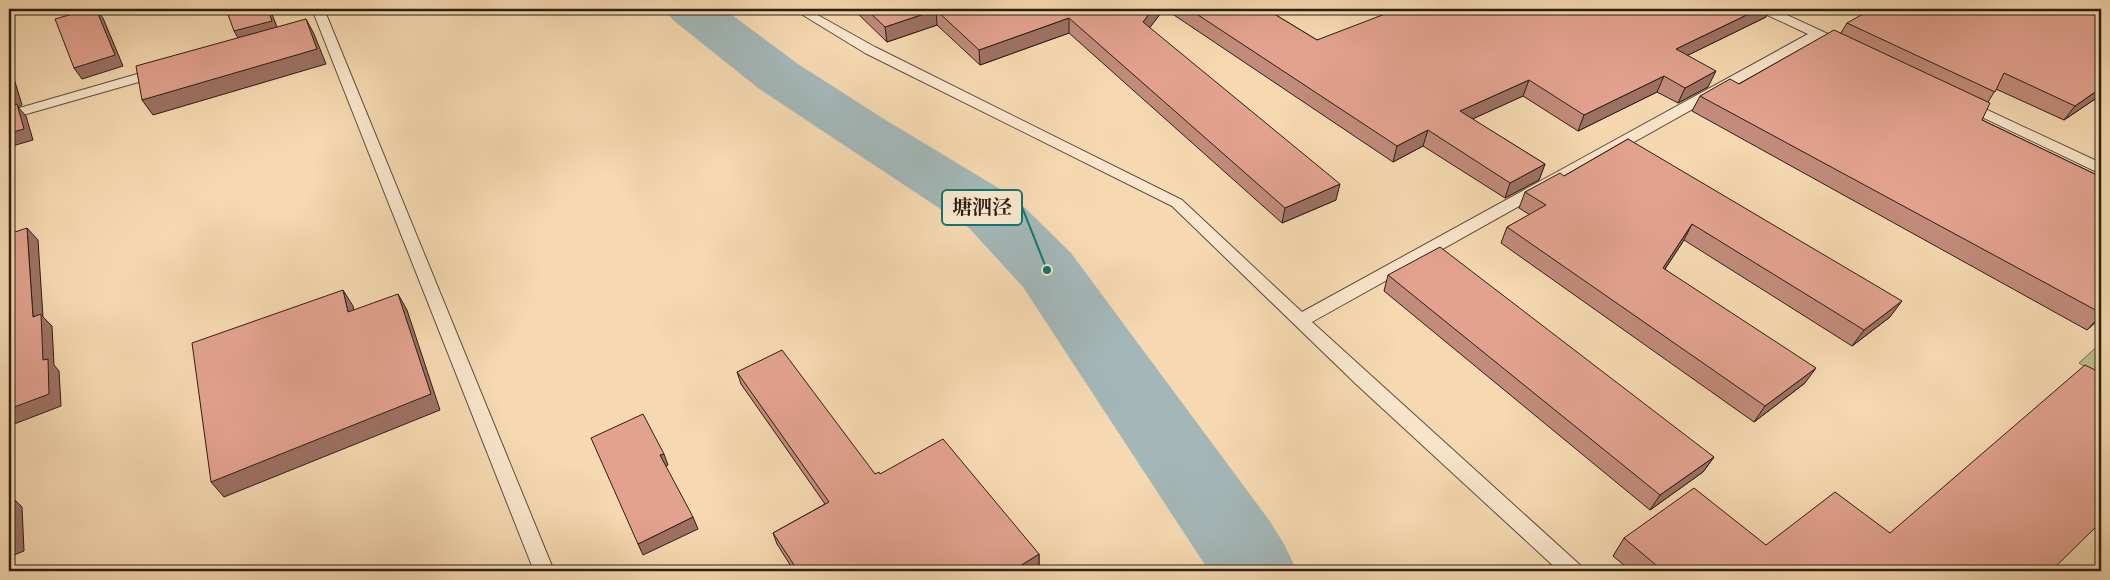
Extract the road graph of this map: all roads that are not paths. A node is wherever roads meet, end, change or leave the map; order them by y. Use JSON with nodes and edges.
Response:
{"nodes":[{"id":1,"x":318,"y":9,"type":"edge"},
{"id":2,"x":799,"y":9,"type":"edge"},
{"id":3,"x":1765,"y":9,"type":"edge"},
{"id":4,"x":1818,"y":34,"type":"junction"},
{"id":5,"x":1836,"y":42,"type":"edge"},
{"id":6,"x":171,"y":68,"type":"edge"},
{"id":7,"x":1953,"y":98,"type":"edge"},
{"id":8,"x":9,"y":115,"type":"edge"},
{"id":9,"x":2101,"y":152,"type":"edge"},
{"id":10,"x":2095,"y":166,"type":"edge"},
{"id":11,"x":1302,"y":320,"type":"junction"},
{"id":12,"x":544,"y":571,"type":"edge"},
{"id":13,"x":1573,"y":571,"type":"edge"}],
"edges":[{"from":1,"to":12,"type":"lane"},
{"from":2,"to":11,"type":"lane"},
{"from":3,"to":4,"type":"lane"},
{"from":4,"to":5,"type":"lane"},
{"from":4,"to":11,"type":"lane"},
{"from":6,"to":8,"type":"lane"},
{"from":7,"to":10,"type":"lane"},
{"from":9,"to":10,"type":"lane"},
{"from":11,"to":13,"type":"lane"}]}
